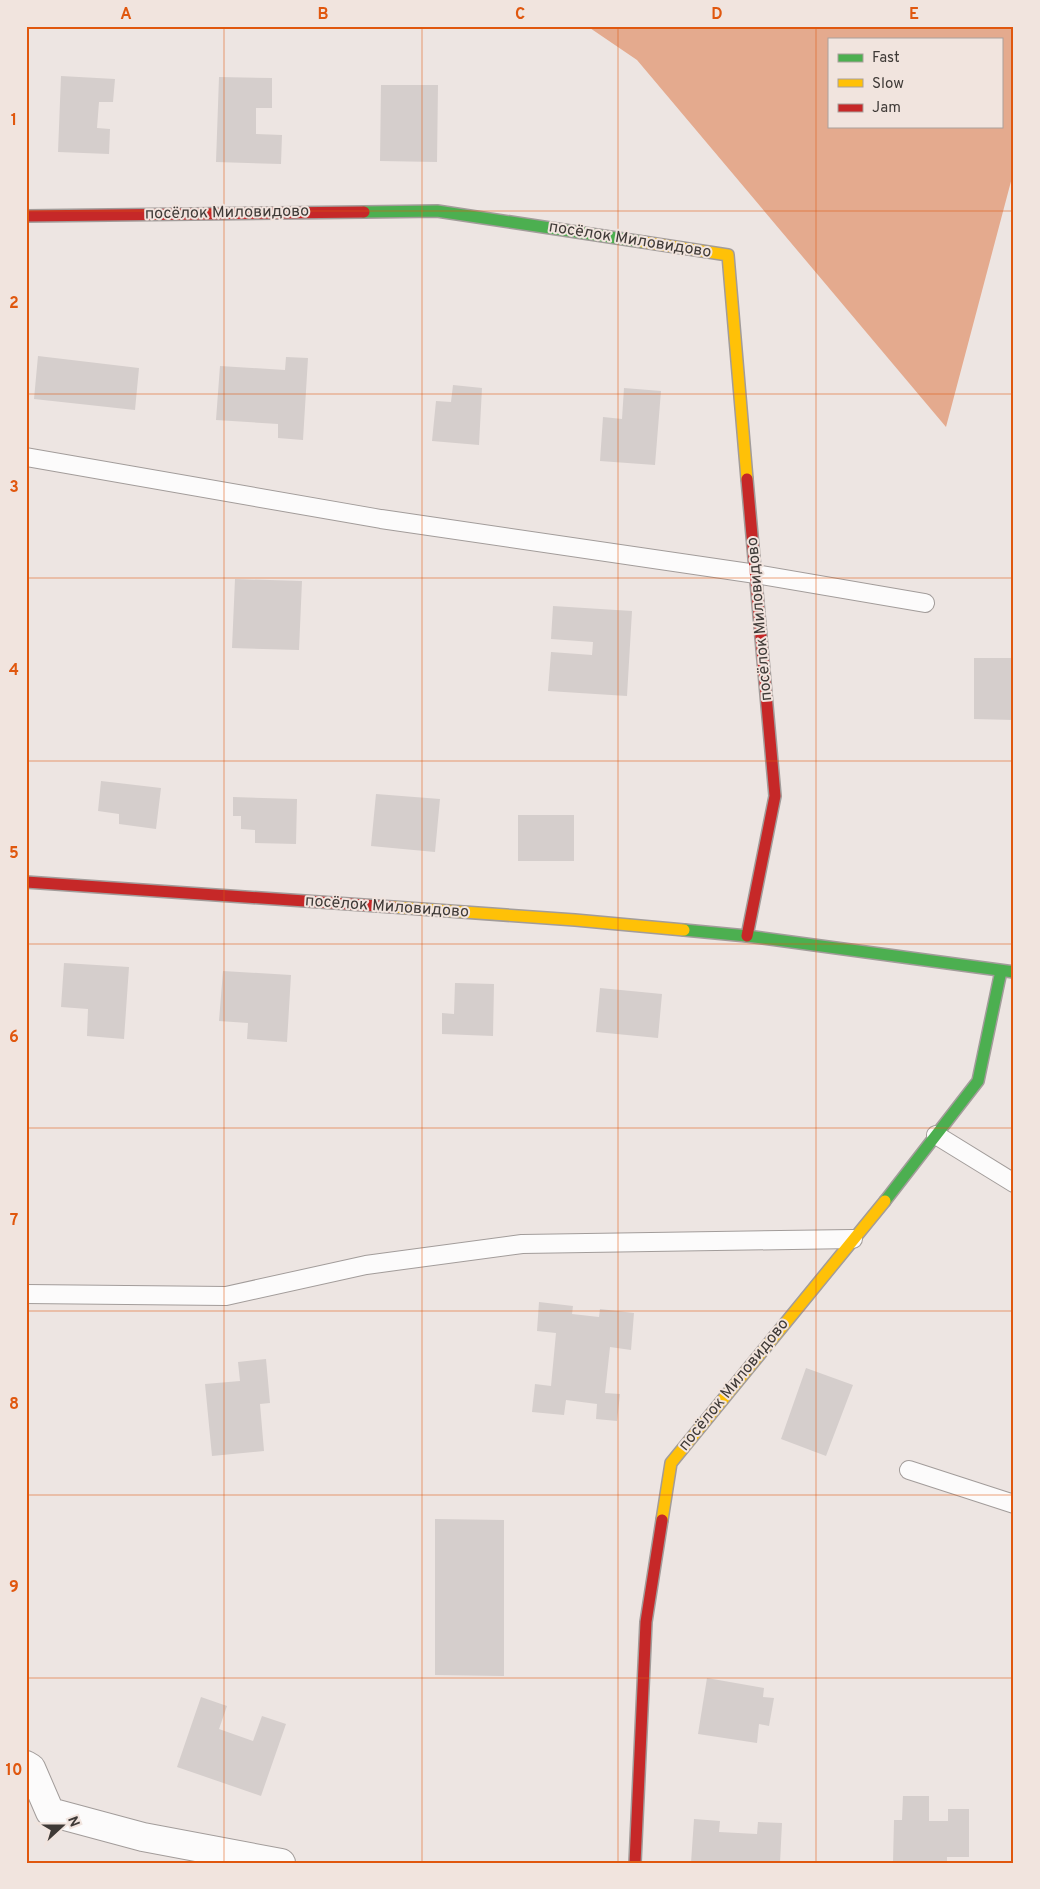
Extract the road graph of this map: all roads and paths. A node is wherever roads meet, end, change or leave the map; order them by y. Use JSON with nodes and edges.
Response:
{"nodes":[{"id":1,"x":26,"y":216,"type":"edge"},
{"id":2,"x":26,"y":457,"type":"edge"},
{"id":3,"x":756,"y":574,"type":"junction"},
{"id":4,"x":925,"y":603,"type":"dead end"},
{"id":5,"x":26,"y":882,"type":"edge"},
{"id":6,"x":747,"y":936,"type":"junction"},
{"id":7,"x":1000,"y":970,"type":"junction"},
{"id":8,"x":1014,"y":972,"type":"edge"},
{"id":9,"x":936,"y":1135,"type":"junction"},
{"id":10,"x":1014,"y":1183,"type":"edge"},
{"id":11,"x":853,"y":1239,"type":"junction"},
{"id":12,"x":26,"y":1294,"type":"edge"},
{"id":13,"x":909,"y":1470,"type":"dead end"},
{"id":14,"x":1014,"y":1504,"type":"edge"},
{"id":15,"x":28,"y":1768,"type":"edge"},
{"id":16,"x":267,"y":1862,"type":"edge"},
{"id":17,"x":635,"y":1863,"type":"edge"}],
"edges":[{"from":1,"to":3,"type":"street","name":"посёлок Миловидово"},
{"from":2,"to":3,"type":"lane"},
{"from":3,"to":4,"type":"lane"},
{"from":3,"to":6,"type":"street","name":"посёлок Миловидово"},
{"from":5,"to":6,"type":"street","name":"посёлок Миловидово"},
{"from":6,"to":7,"type":"street","name":"посёлок Миловидово"},
{"from":7,"to":8,"type":"street","name":"посёлок Миловидово"},
{"from":7,"to":9,"type":"street","name":"посёлок Миловидово"},
{"from":9,"to":10,"type":"lane"},
{"from":9,"to":11,"type":"street","name":"посёлок Миловидово"},
{"from":11,"to":12,"type":"lane"},
{"from":11,"to":17,"type":"street","name":"посёлок Миловидово"},
{"from":13,"to":14,"type":"lane"},
{"from":15,"to":16,"type":"street"}]}
